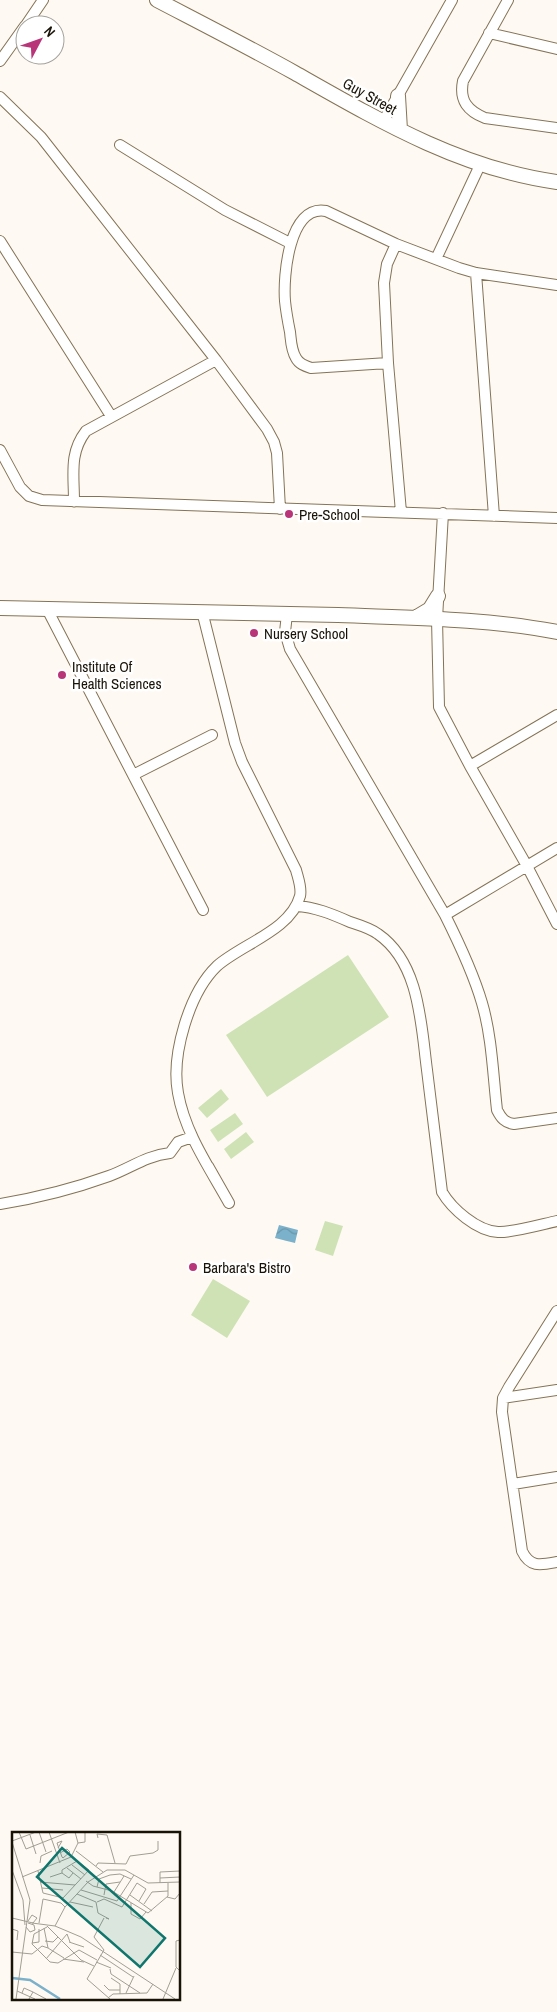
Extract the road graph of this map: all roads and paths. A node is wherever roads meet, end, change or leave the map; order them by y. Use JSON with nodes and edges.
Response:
{"nodes":[{"id":1,"x":43,"y":0,"type":"edge"},
{"id":2,"x":157,"y":0,"type":"edge"},
{"id":3,"x":167,"y":0,"type":"edge"},
{"id":4,"x":452,"y":0,"type":"edge"},
{"id":5,"x":508,"y":0,"type":"edge"},
{"id":6,"x":178,"y":10,"type":"junction"},
{"id":7,"x":33,"y":15,"type":"edge"},
{"id":8,"x":489,"y":33,"type":"junction"},
{"id":9,"x":15,"y":40,"type":"edge"},
{"id":10,"x":557,"y":49,"type":"edge"},
{"id":11,"x":0,"y":61,"type":"edge"},
{"id":12,"x":398,"y":96,"type":"junction"},
{"id":13,"x":0,"y":97,"type":"edge"},
{"id":14,"x":383,"y":122,"type":"junction"},
{"id":15,"x":557,"y":128,"type":"edge"},
{"id":16,"x":400,"y":130,"type":"junction"},
{"id":17,"x":120,"y":145,"type":"dead end"},
{"id":18,"x":480,"y":165,"type":"junction"},
{"id":19,"x":557,"y":182,"type":"edge"},
{"id":20,"x":0,"y":241,"type":"edge"},
{"id":21,"x":290,"y":243,"type":"junction"},
{"id":22,"x":396,"y":244,"type":"junction"},
{"id":23,"x":436,"y":259,"type":"junction"},
{"id":24,"x":476,"y":273,"type":"junction"},
{"id":25,"x":557,"y":285,"type":"edge"},
{"id":26,"x":216,"y":360,"type":"junction"},
{"id":27,"x":388,"y":363,"type":"junction"},
{"id":28,"x":111,"y":416,"type":"junction"},
{"id":29,"x":0,"y":450,"type":"edge"},
{"id":30,"x":74,"y":502,"type":"junction"},
{"id":31,"x":280,"y":509,"type":"junction"},
{"id":32,"x":401,"y":512,"type":"junction"},
{"id":33,"x":443,"y":514,"type":"junction"},
{"id":34,"x":494,"y":516,"type":"junction"},
{"id":35,"x":557,"y":518,"type":"edge"},
{"id":36,"x":438,"y":596,"type":"junction"},
{"id":37,"x":0,"y":608,"type":"edge"},
{"id":38,"x":47,"y":609,"type":"junction"},
{"id":39,"x":202,"y":611,"type":"junction"},
{"id":40,"x":287,"y":614,"type":"junction"},
{"id":41,"x":415,"y":618,"type":"junction"},
{"id":42,"x":437,"y":619,"type":"junction"},
{"id":43,"x":557,"y":632,"type":"edge"},
{"id":44,"x":557,"y":715,"type":"edge"},
{"id":45,"x":212,"y":735,"type":"dead end"},
{"id":46,"x":470,"y":766,"type":"junction"},
{"id":47,"x":133,"y":775,"type":"junction"},
{"id":48,"x":557,"y":848,"type":"edge"},
{"id":49,"x":527,"y":866,"type":"junction"},
{"id":50,"x":296,"y":906,"type":"junction"},
{"id":51,"x":203,"y":910,"type":"dead end"},
{"id":52,"x":445,"y":915,"type":"junction"},
{"id":53,"x":557,"y":924,"type":"edge"},
{"id":54,"x":557,"y":1118,"type":"edge"},
{"id":55,"x":192,"y":1137,"type":"junction"},
{"id":56,"x":208,"y":1166,"type":"dead end"},
{"id":57,"x":0,"y":1204,"type":"edge"},
{"id":58,"x":557,"y":1221,"type":"edge"},
{"id":59,"x":557,"y":1311,"type":"edge"},
{"id":60,"x":557,"y":1390,"type":"edge"},
{"id":61,"x":503,"y":1398,"type":"junction"},
{"id":62,"x":557,"y":1477,"type":"edge"},
{"id":63,"x":512,"y":1484,"type":"junction"},
{"id":64,"x":557,"y":1562,"type":"edge"}],
"edges":[{"from":1,"to":7,"type":"street"},
{"from":2,"to":6,"type":"main road","name":"Guy Street"},
{"from":3,"to":6,"type":"main road","name":"Guy Street"},
{"from":4,"to":12,"type":"street"},
{"from":5,"to":8,"type":"street"},
{"from":6,"to":14,"type":"main road","name":"Guy Street"},
{"from":8,"to":10,"type":"street"},
{"from":8,"to":15,"type":"street"},
{"from":9,"to":11,"type":"street"},
{"from":12,"to":14,"type":"street"},
{"from":12,"to":16,"type":"main road"},
{"from":13,"to":26,"type":"street"},
{"from":14,"to":16,"type":"main road","name":"Guy Street"},
{"from":16,"to":18,"type":"main road","name":"Guy Street"},
{"from":17,"to":21,"type":"street"},
{"from":18,"to":19,"type":"main road","name":"Guy Street"},
{"from":18,"to":23,"type":"street"},
{"from":20,"to":28,"type":"street"},
{"from":21,"to":22,"type":"street"},
{"from":21,"to":27,"type":"street"},
{"from":22,"to":23,"type":"street"},
{"from":22,"to":27,"type":"street"},
{"from":23,"to":24,"type":"street"},
{"from":24,"to":25,"type":"street"},
{"from":24,"to":34,"type":"street"},
{"from":26,"to":28,"type":"street"},
{"from":26,"to":31,"type":"street"},
{"from":27,"to":32,"type":"street"},
{"from":28,"to":30,"type":"street"},
{"from":29,"to":30,"type":"street"},
{"from":30,"to":31,"type":"street"},
{"from":31,"to":32,"type":"street"},
{"from":32,"to":33,"type":"street"},
{"from":33,"to":34,"type":"street"},
{"from":33,"to":36,"type":"street"},
{"from":34,"to":35,"type":"street"},
{"from":36,"to":41,"type":"main road"},
{"from":36,"to":42,"type":"street"},
{"from":37,"to":38,"type":"main road"},
{"from":38,"to":39,"type":"main road"},
{"from":38,"to":47,"type":"street"},
{"from":39,"to":40,"type":"main road"},
{"from":39,"to":50,"type":"street"},
{"from":40,"to":41,"type":"main road"},
{"from":40,"to":52,"type":"street"},
{"from":41,"to":42,"type":"main road"},
{"from":42,"to":43,"type":"main road"},
{"from":42,"to":46,"type":"street"},
{"from":44,"to":46,"type":"street"},
{"from":45,"to":47,"type":"street"},
{"from":46,"to":49,"type":"street"},
{"from":47,"to":51,"type":"street"},
{"from":48,"to":49,"type":"street"},
{"from":49,"to":52,"type":"street"},
{"from":49,"to":53,"type":"street"},
{"from":50,"to":55,"type":"street"},
{"from":50,"to":58,"type":"street"},
{"from":52,"to":54,"type":"street"},
{"from":55,"to":56,"type":"street"},
{"from":55,"to":57,"type":"street"},
{"from":59,"to":61,"type":"street"},
{"from":60,"to":61,"type":"street"},
{"from":61,"to":63,"type":"street"},
{"from":62,"to":63,"type":"street"},
{"from":63,"to":64,"type":"street"}]}
